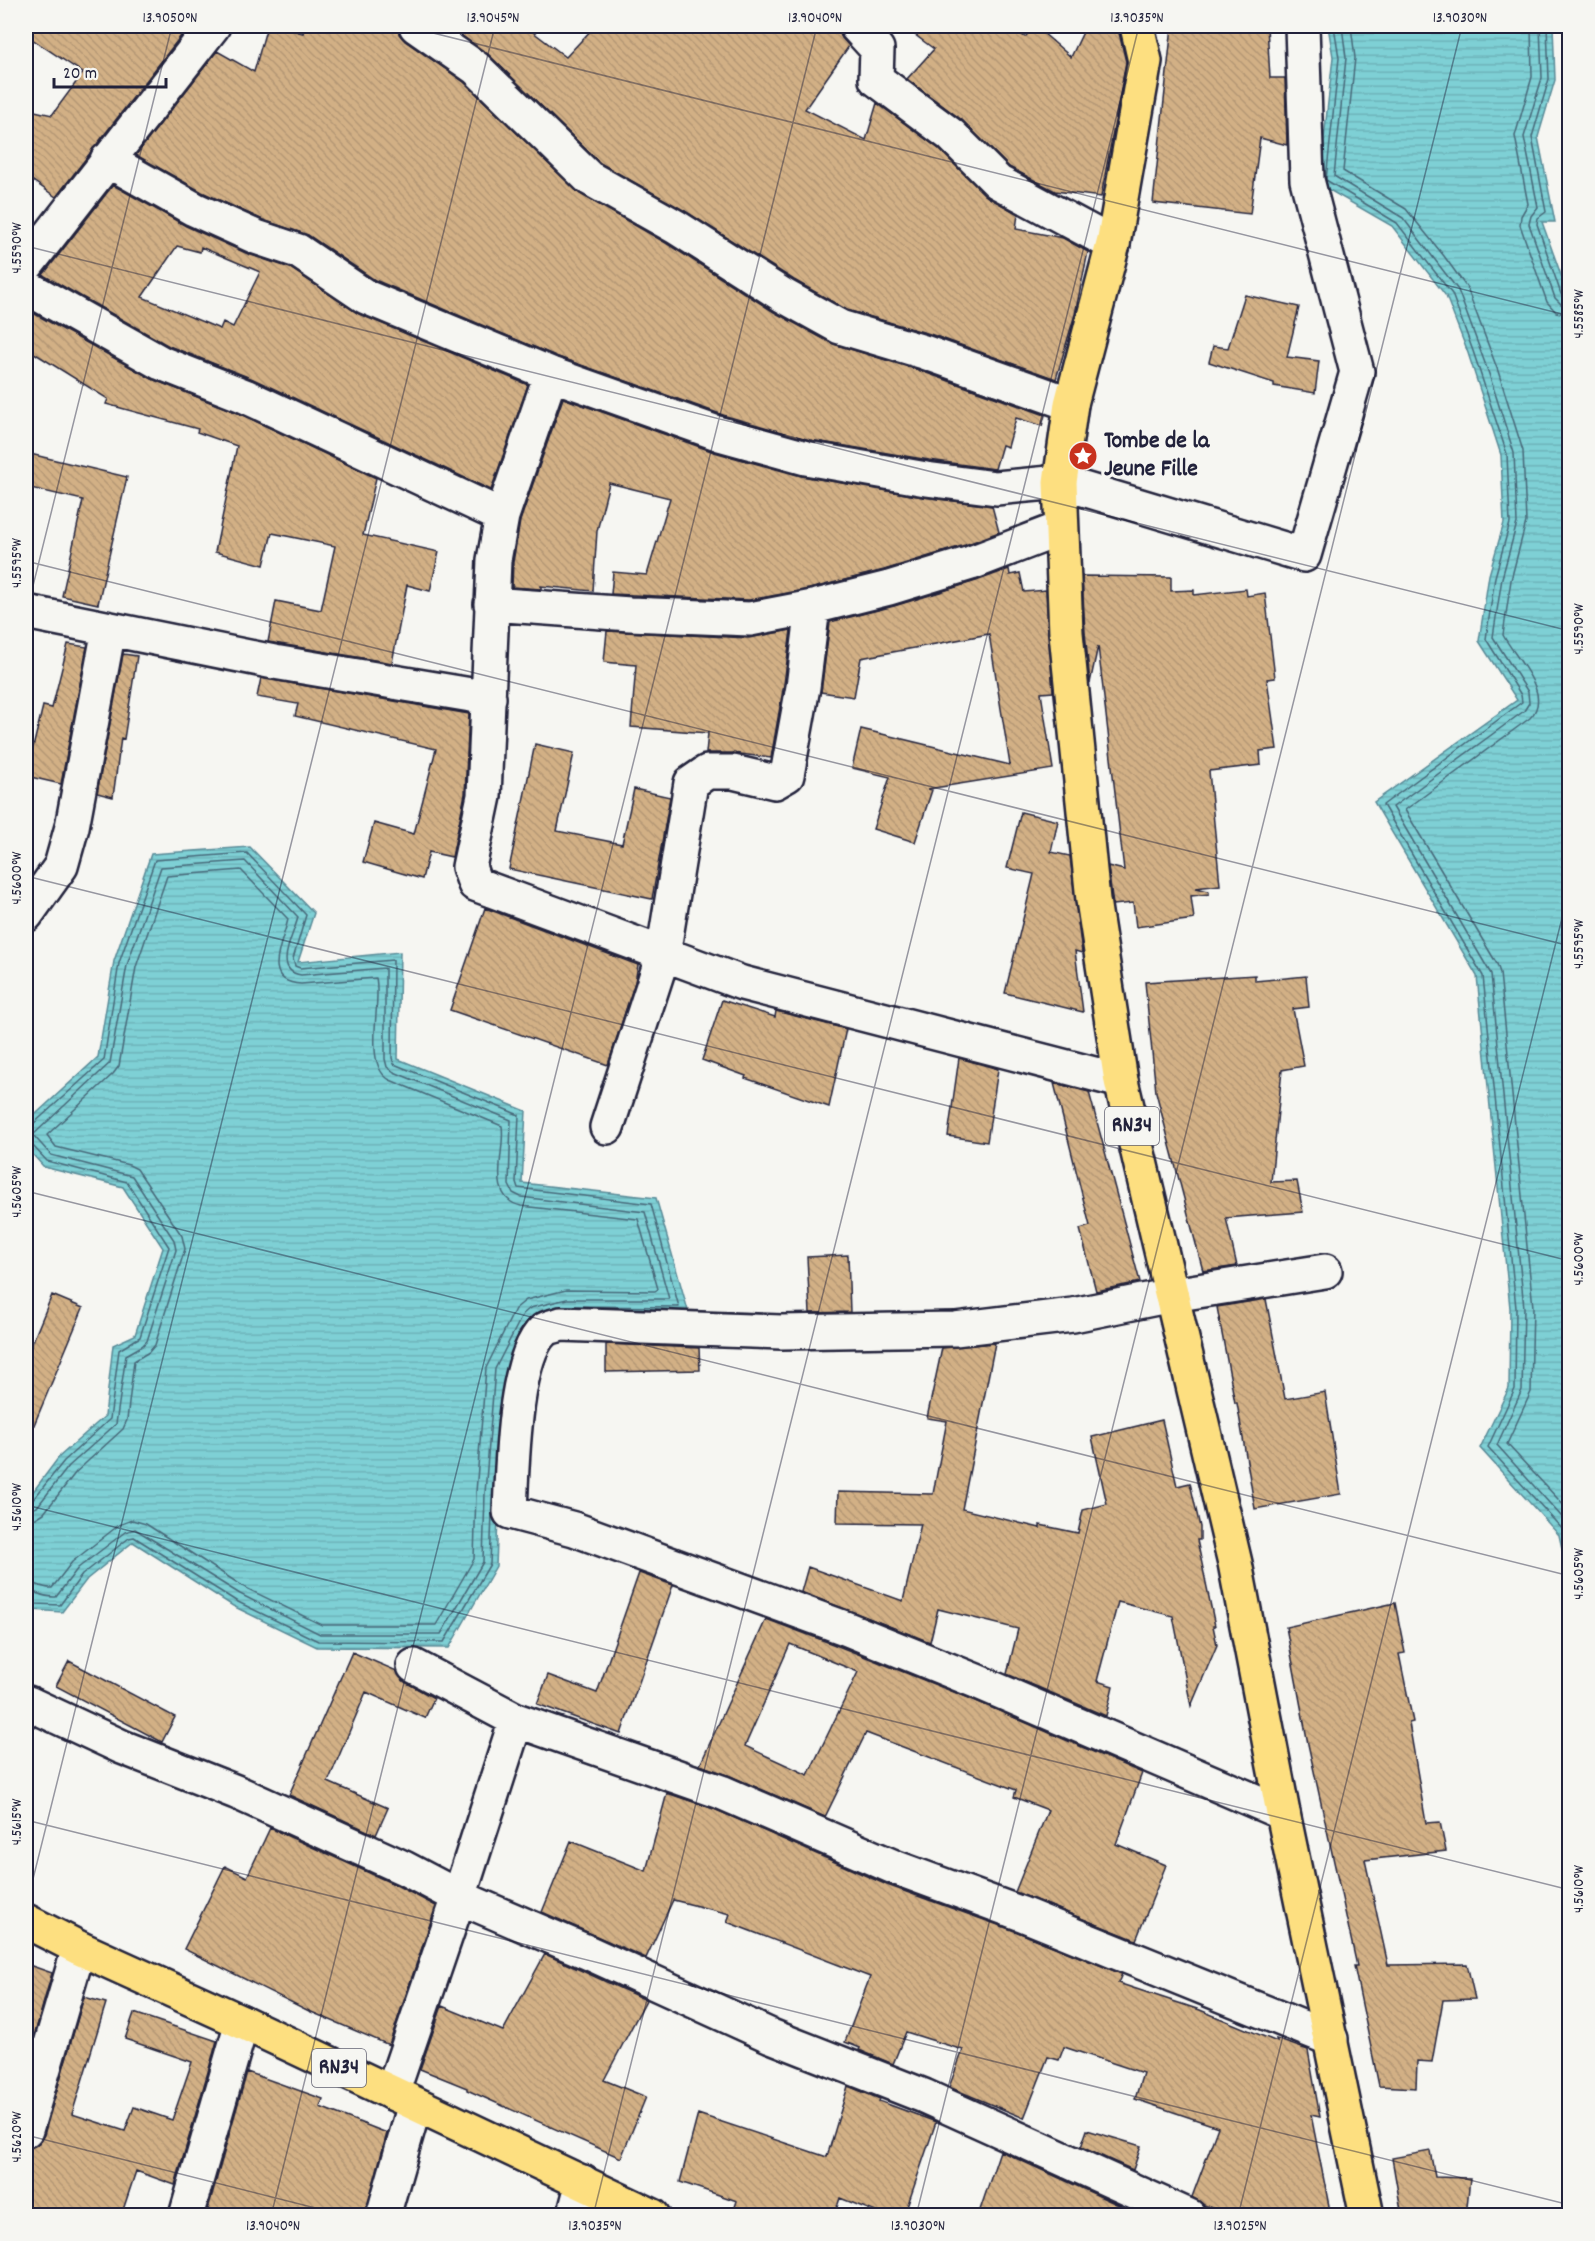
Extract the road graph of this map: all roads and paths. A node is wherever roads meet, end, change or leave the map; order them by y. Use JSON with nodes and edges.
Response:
{"nodes":[{"id":1,"x":213,"y":26,"type":"edge"},
{"id":2,"x":416,"y":26,"type":"edge"},
{"id":3,"x":856,"y":26,"type":"edge"},
{"id":4,"x":1137,"y":26,"type":"edge"},
{"id":5,"x":1302,"y":26,"type":"edge"},
{"id":6,"x":107,"y":160,"type":"junction"},
{"id":7,"x":1113,"y":243,"type":"junction"},
{"id":8,"x":26,"y":266,"type":"edge"},
{"id":9,"x":26,"y":287,"type":"edge"},
{"id":10,"x":551,"y":374,"type":"junction"},
{"id":11,"x":1071,"y":404,"type":"junction"},
{"id":12,"x":1060,"y":482,"type":"junction"},
{"id":13,"x":502,"y":516,"type":"junction"},
{"id":14,"x":1060,"y":529,"type":"junction"},
{"id":15,"x":491,"y":604,"type":"junction"},
{"id":16,"x":813,"y":607,"type":"junction"},
{"id":17,"x":26,"y":612,"type":"edge"},
{"id":18,"x":110,"y":629,"type":"junction"},
{"id":19,"x":489,"y":698,"type":"junction"},
{"id":20,"x":26,"y":915,"type":"edge"},
{"id":21,"x":663,"y":954,"type":"junction"},
{"id":22,"x":1121,"y":1081,"type":"junction"},
{"id":23,"x":607,"y":1127,"type":"dead end"},
{"id":24,"x":1325,"y":1271,"type":"dead end"},
{"id":25,"x":1172,"y":1295,"type":"junction"},
{"id":26,"x":414,"y":1666,"type":"dead end"},
{"id":27,"x":28,"y":1703,"type":"dead end"},
{"id":28,"x":516,"y":1720,"type":"junction"},
{"id":29,"x":1283,"y":1813,"type":"junction"},
{"id":30,"x":459,"y":1897,"type":"junction"},
{"id":31,"x":26,"y":1921,"type":"edge"},
{"id":32,"x":79,"y":1948,"type":"junction"},
{"id":33,"x":242,"y":2022,"type":"junction"},
{"id":34,"x":1331,"y":2039,"type":"junction"},
{"id":35,"x":404,"y":2098,"type":"junction"},
{"id":36,"x":26,"y":2130,"type":"edge"},
{"id":37,"x":584,"y":2182,"type":"junction"},
{"id":38,"x":186,"y":2216,"type":"edge"},
{"id":39,"x":383,"y":2216,"type":"edge"},
{"id":40,"x":574,"y":2216,"type":"edge"},
{"id":41,"x":653,"y":2216,"type":"edge"},
{"id":42,"x":1189,"y":2216,"type":"edge"},
{"id":43,"x":1367,"y":2216,"type":"edge"}],
"edges":[{"from":1,"to":6,"type":"street"},
{"from":2,"to":11,"type":"street"},
{"from":3,"to":7,"type":"street"},
{"from":4,"to":7,"type":"main road","number":"RN34"},
{"from":5,"to":12,"type":"street"},
{"from":6,"to":8,"type":"street"},
{"from":6,"to":10,"type":"street"},
{"from":7,"to":11,"type":"main road","number":"RN34"},
{"from":9,"to":13,"type":"street"},
{"from":10,"to":12,"type":"street"},
{"from":10,"to":13,"type":"street"},
{"from":11,"to":12,"type":"main road","number":"RN34"},
{"from":12,"to":14,"type":"main road","number":"RN34"},
{"from":13,"to":15,"type":"street"},
{"from":14,"to":16,"type":"street"},
{"from":14,"to":22,"type":"main road","number":"RN34"},
{"from":15,"to":16,"type":"street"},
{"from":15,"to":19,"type":"street"},
{"from":16,"to":21,"type":"street"},
{"from":17,"to":18,"type":"street"},
{"from":18,"to":19,"type":"street"},
{"from":18,"to":20,"type":"street"},
{"from":19,"to":21,"type":"street"},
{"from":21,"to":22,"type":"street"},
{"from":21,"to":23,"type":"street"},
{"from":22,"to":25,"type":"main road","number":"RN34"},
{"from":24,"to":25,"type":"street"},
{"from":25,"to":29,"type":"main road","number":"RN34"},
{"from":25,"to":29,"type":"street"},
{"from":26,"to":28,"type":"street"},
{"from":27,"to":30,"type":"street"},
{"from":28,"to":30,"type":"street"},
{"from":28,"to":34,"type":"street"},
{"from":29,"to":34,"type":"main road","number":"RN34"},
{"from":30,"to":35,"type":"street"},
{"from":30,"to":42,"type":"street"},
{"from":31,"to":32,"type":"main road","number":"RN34"},
{"from":32,"to":33,"type":"main road","number":"RN34"},
{"from":32,"to":36,"type":"street"},
{"from":33,"to":35,"type":"main road","number":"RN34"},
{"from":33,"to":38,"type":"street"},
{"from":34,"to":43,"type":"main road","number":"RN34"},
{"from":35,"to":37,"type":"main road","number":"RN34"},
{"from":35,"to":39,"type":"street"},
{"from":37,"to":40,"type":"street"},
{"from":37,"to":41,"type":"main road","number":"RN34"}]}
